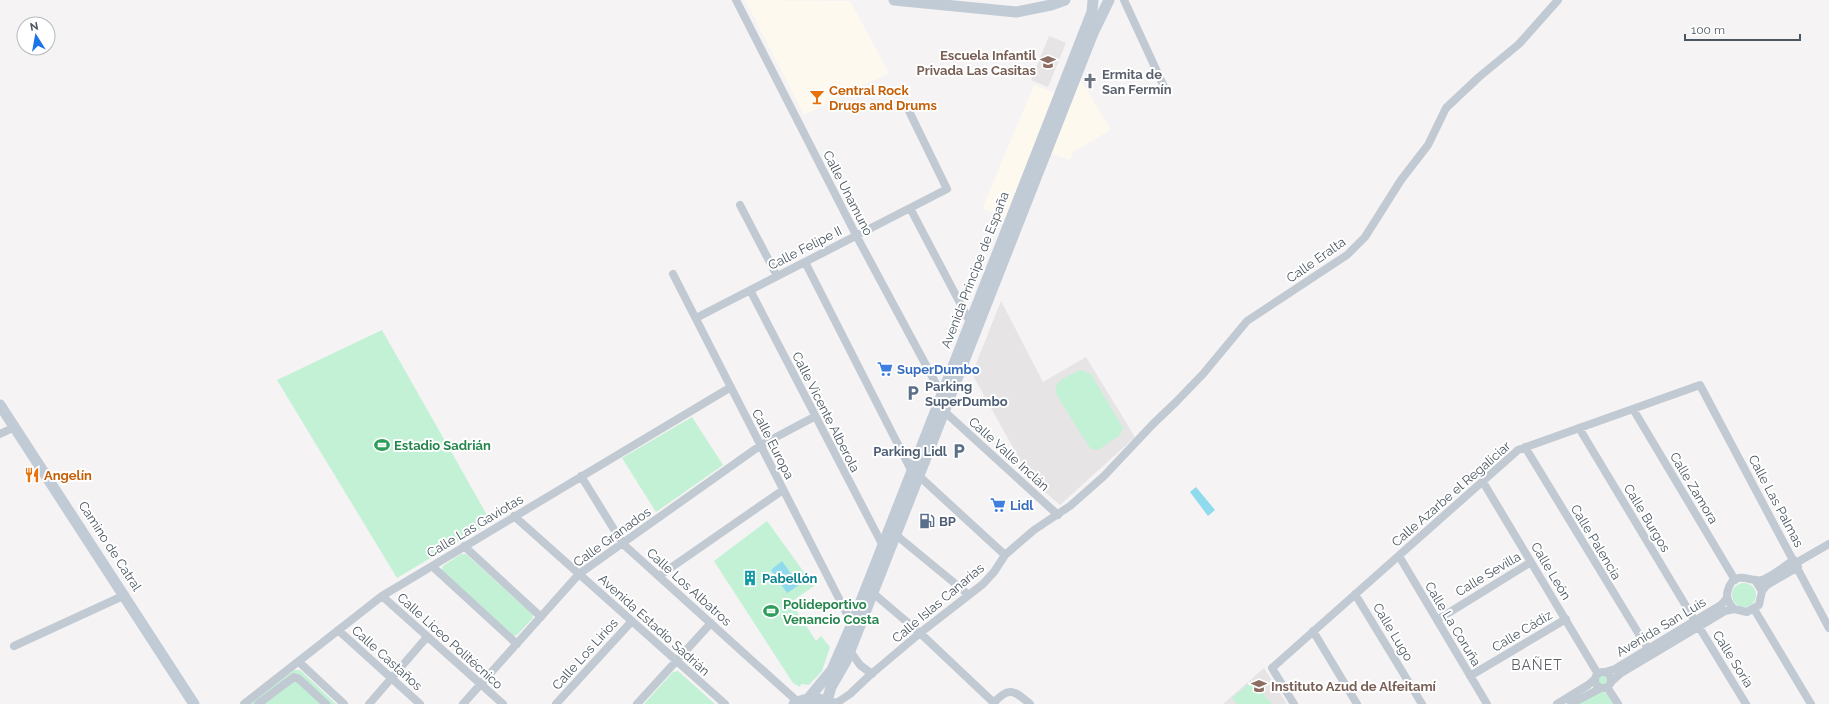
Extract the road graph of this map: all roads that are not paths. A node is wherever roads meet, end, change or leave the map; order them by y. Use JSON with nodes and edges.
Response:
{"nodes":[{"id":1,"x":736,"y":0,"type":"edge"},
{"id":2,"x":894,"y":0,"type":"edge"},
{"id":3,"x":1044,"y":0,"type":"edge"},
{"id":4,"x":1065,"y":0,"type":"edge"},
{"id":5,"x":1093,"y":0,"type":"edge"},
{"id":6,"x":1110,"y":0,"type":"edge"},
{"id":7,"x":1124,"y":0,"type":"edge"},
{"id":8,"x":1558,"y":0,"type":"edge"},
{"id":9,"x":957,"y":3,"type":"edge"},
{"id":10,"x":983,"y":8,"type":"junction"},
{"id":11,"x":1166,"y":91,"type":"dead end"},
{"id":12,"x":907,"y":107,"type":"dead end"},
{"id":13,"x":740,"y":205,"type":"dead end"},
{"id":14,"x":910,"y":208,"type":"junction"},
{"id":15,"x":856,"y":235,"type":"junction"},
{"id":16,"x":805,"y":262,"type":"junction"},
{"id":17,"x":673,"y":274,"type":"dead end"},
{"id":18,"x":777,"y":276,"type":"junction"},
{"id":19,"x":750,"y":290,"type":"junction"},
{"id":20,"x":696,"y":318,"type":"junction"},
{"id":21,"x":970,"y":322,"type":"junction"},
{"id":22,"x":1700,"y":386,"type":"joint"},
{"id":23,"x":731,"y":387,"type":"junction"},
{"id":24,"x":942,"y":395,"type":"junction"},
{"id":25,"x":0,"y":405,"type":"edge"},
{"id":26,"x":1633,"y":409,"type":"junction"},
{"id":27,"x":945,"y":412,"type":"junction"},
{"id":28,"x":814,"y":416,"type":"junction"},
{"id":29,"x":15,"y":427,"type":"junction"},
{"id":30,"x":1579,"y":428,"type":"junction"},
{"id":31,"x":0,"y":434,"type":"edge"},
{"id":32,"x":761,"y":446,"type":"junction"},
{"id":33,"x":1525,"y":447,"type":"junction"},
{"id":34,"x":915,"y":473,"type":"junction"},
{"id":35,"x":581,"y":476,"type":"junction"},
{"id":36,"x":1482,"y":482,"type":"junction"},
{"id":37,"x":783,"y":490,"type":"junction"},
{"id":38,"x":1058,"y":515,"type":"junction"},
{"id":39,"x":514,"y":516,"type":"junction"},
{"id":40,"x":896,"y":535,"type":"junction"},
{"id":41,"x":623,"y":544,"type":"junction"},
{"id":42,"x":882,"y":544,"type":"junction"},
{"id":43,"x":1829,"y":544,"type":"edge"},
{"id":44,"x":464,"y":546,"type":"junction"},
{"id":45,"x":1005,"y":555,"type":"junction"},
{"id":46,"x":1399,"y":556,"type":"junction"},
{"id":47,"x":1531,"y":562,"type":"junction"},
{"id":48,"x":1796,"y":563,"type":"junction"},
{"id":49,"x":432,"y":566,"type":"junction"},
{"id":50,"x":580,"y":574,"type":"junction"},
{"id":51,"x":659,"y":576,"type":"junction"},
{"id":52,"x":1735,"y":580,"type":"junction"},
{"id":53,"x":1754,"y":580,"type":"junction"},
{"id":54,"x":1762,"y":592,"type":"junction"},
{"id":55,"x":873,"y":593,"type":"junction"},
{"id":56,"x":1355,"y":594,"type":"junction"},
{"id":57,"x":125,"y":595,"type":"junction"},
{"id":58,"x":969,"y":595,"type":"junction"},
{"id":59,"x":382,"y":596,"type":"junction"},
{"id":60,"x":1727,"y":598,"type":"junction"},
{"id":61,"x":1734,"y":609,"type":"junction"},
{"id":62,"x":1754,"y":609,"type":"junction"},
{"id":63,"x":541,"y":617,"type":"junction"},
{"id":64,"x":1566,"y":619,"type":"junction"},
{"id":65,"x":1437,"y":620,"type":"junction"},
{"id":66,"x":632,"y":621,"type":"junction"},
{"id":67,"x":711,"y":623,"type":"junction"},
{"id":68,"x":852,"y":624,"type":"junction"},
{"id":69,"x":1697,"y":624,"type":"junction"},
{"id":70,"x":1829,"y":628,"type":"edge"},
{"id":71,"x":338,"y":630,"type":"junction"},
{"id":72,"x":1313,"y":631,"type":"junction"},
{"id":73,"x":920,"y":633,"type":"junction"},
{"id":74,"x":428,"y":637,"type":"junction"},
{"id":75,"x":517,"y":644,"type":"junction"},
{"id":76,"x":14,"y":646,"type":"dead end"},
{"id":77,"x":1648,"y":649,"type":"junction"},
{"id":78,"x":850,"y":651,"type":"junction"},
{"id":79,"x":677,"y":661,"type":"junction"},
{"id":80,"x":299,"y":662,"type":"junction"},
{"id":81,"x":872,"y":674,"type":"junction"},
{"id":82,"x":1599,"y":675,"type":"junction"},
{"id":83,"x":1470,"y":676,"type":"junction"},
{"id":84,"x":391,"y":678,"type":"junction"},
{"id":85,"x":481,"y":684,"type":"junction"},
{"id":86,"x":1606,"y":686,"type":"junction"},
{"id":87,"x":850,"y":694,"type":"junction"},
{"id":88,"x":800,"y":702,"type":"edge"},
{"id":89,"x":830,"y":703,"type":"edge"},
{"id":90,"x":994,"y":703,"type":"edge"},
{"id":91,"x":194,"y":704,"type":"edge"},
{"id":92,"x":244,"y":704,"type":"edge"},
{"id":93,"x":258,"y":704,"type":"edge"},
{"id":94,"x":326,"y":704,"type":"edge"},
{"id":95,"x":344,"y":704,"type":"edge"},
{"id":96,"x":369,"y":704,"type":"edge"},
{"id":97,"x":420,"y":704,"type":"edge"},
{"id":98,"x":463,"y":704,"type":"edge"},
{"id":99,"x":503,"y":704,"type":"edge"},
{"id":100,"x":556,"y":704,"type":"edge"},
{"id":101,"x":637,"y":704,"type":"edge"},
{"id":102,"x":725,"y":704,"type":"edge"},
{"id":103,"x":846,"y":704,"type":"edge"},
{"id":104,"x":1030,"y":704,"type":"edge"},
{"id":105,"x":1294,"y":704,"type":"edge"},
{"id":106,"x":1357,"y":704,"type":"edge"},
{"id":107,"x":1422,"y":704,"type":"edge"},
{"id":108,"x":1487,"y":704,"type":"edge"},
{"id":109,"x":1557,"y":704,"type":"edge"},
{"id":110,"x":1571,"y":704,"type":"edge"},
{"id":111,"x":1618,"y":704,"type":"edge"},
{"id":112,"x":1746,"y":704,"type":"edge"},
{"id":113,"x":1811,"y":704,"type":"edge"}],
"edges":[{"from":1,"to":15,"type":"street","name":"Calle Unamuno"},
{"from":2,"to":9,"type":"main road"},
{"from":3,"to":10,"type":"main road"},
{"from":4,"to":10,"type":"main road"},
{"from":5,"to":21,"type":"main road","name":"Avenida Príncipe de España"},
{"from":6,"to":27,"type":"main road","name":"Avenida Príncipe de España"},
{"from":7,"to":11,"type":"street"},
{"from":8,"to":38,"type":"street","name":"Calle Eralta"},
{"from":9,"to":10,"type":"main road"},
{"from":12,"to":14,"type":"street","name":"Calle Felipe II"},
{"from":13,"to":18,"type":"street"},
{"from":14,"to":15,"type":"street","name":"Calle Felipe II"},
{"from":14,"to":21,"type":"street"},
{"from":15,"to":16,"type":"street","name":"Calle Felipe II"},
{"from":15,"to":24,"type":"street","name":"Calle Unamuno"},
{"from":16,"to":18,"type":"street","name":"Calle Felipe II"},
{"from":16,"to":34,"type":"street"},
{"from":17,"to":20,"type":"street","name":"Calle Europa"},
{"from":18,"to":19,"type":"street","name":"Calle Felipe II"},
{"from":19,"to":20,"type":"street","name":"Calle Felipe II"},
{"from":19,"to":28,"type":"street","name":"Calle Vicente Alberola"},
{"from":20,"to":23,"type":"street","name":"Calle Europa"},
{"from":21,"to":24,"type":"main road","name":"Avenida Príncipe de España"},
{"from":22,"to":26,"type":"street","name":"Calle Azarbe el Regaliciar"},
{"from":22,"to":48,"type":"street","name":"Calle Las Palmas"},
{"from":23,"to":32,"type":"street","name":"Calle Europa"},
{"from":23,"to":35,"type":"street","name":"Calle Las Gaviotas"},
{"from":24,"to":34,"type":"main road","name":"Avenida Príncipe de España"},
{"from":25,"to":29,"type":"main road","name":"Camino de Catral"},
{"from":26,"to":30,"type":"street","name":"Calle Azarbe el Regaliciar"},
{"from":26,"to":52,"type":"street","name":"Calle Zamora"},
{"from":27,"to":34,"type":"main road","name":"Avenida Príncipe de España"},
{"from":27,"to":38,"type":"street","name":"Calle Valle Inclán"},
{"from":28,"to":32,"type":"street","name":"Calle Granados"},
{"from":28,"to":42,"type":"street","name":"Calle Vicente Alberola"},
{"from":29,"to":31,"type":"street"},
{"from":29,"to":57,"type":"main road","name":"Camino de Catral"},
{"from":30,"to":33,"type":"street","name":"Calle Azarbe el Regaliciar"},
{"from":30,"to":69,"type":"street","name":"Calle Burgos"},
{"from":32,"to":37,"type":"street","name":"Calle Europa"},
{"from":32,"to":41,"type":"street","name":"Calle Granados"},
{"from":33,"to":36,"type":"street","name":"Calle Azarbe el Regaliciar"},
{"from":33,"to":77,"type":"street","name":"Calle Palencia"},
{"from":34,"to":40,"type":"main road","name":"Avenida Príncipe de España"},
{"from":34,"to":42,"type":"main road","name":"Avenida Príncipe de España"},
{"from":34,"to":45,"type":"street"},
{"from":35,"to":39,"type":"street","name":"Calle Las Gaviotas"},
{"from":35,"to":41,"type":"street","name":"Calle Los Albatros"},
{"from":36,"to":46,"type":"street","name":"Calle Azarbe el Regaliciar"},
{"from":36,"to":47,"type":"street","name":"Calle León"},
{"from":37,"to":51,"type":"street"},
{"from":37,"to":68,"type":"street","name":"Calle Europa"},
{"from":38,"to":45,"type":"street","name":"Calle Islas Canarias"},
{"from":39,"to":44,"type":"street","name":"Calle Las Gaviotas"},
{"from":39,"to":50,"type":"street","name":"Avenida Estadio Sadrián"},
{"from":40,"to":55,"type":"main road","name":"Avenida Príncipe de España"},
{"from":40,"to":58,"type":"street"},
{"from":41,"to":50,"type":"street","name":"Calle Granados"},
{"from":41,"to":51,"type":"street","name":"Calle Los Albatros"},
{"from":42,"to":68,"type":"main road","name":"Avenida Príncipe de España"},
{"from":43,"to":48,"type":"street"},
{"from":44,"to":49,"type":"street","name":"Calle Las Gaviotas"},
{"from":44,"to":63,"type":"street"},
{"from":45,"to":58,"type":"street","name":"Calle Islas Canarias"},
{"from":46,"to":56,"type":"street","name":"Calle Azarbe el Regaliciar"},
{"from":46,"to":65,"type":"street","name":"Calle La Coruña"},
{"from":47,"to":64,"type":"street","name":"Calle León"},
{"from":47,"to":65,"type":"street","name":"Calle Sevilla"},
{"from":48,"to":53,"type":"street"},
{"from":48,"to":54,"type":"street"},
{"from":48,"to":70,"type":"street","name":"Calle Las Palmas"},
{"from":49,"to":59,"type":"street","name":"Calle Las Gaviotas"},
{"from":49,"to":75,"type":"street"},
{"from":50,"to":63,"type":"street","name":"Calle Granados"},
{"from":50,"to":66,"type":"street","name":"Avenida Estadio Sadrián"},
{"from":51,"to":67,"type":"street","name":"Calle Los Albatros"},
{"from":52,"to":53,"type":"street"},
{"from":52,"to":60,"type":"street"},
{"from":53,"to":54,"type":"street"},
{"from":54,"to":62,"type":"street"},
{"from":55,"to":73,"type":"street"},
{"from":55,"to":78,"type":"main road","name":"Avenida Príncipe de España"},
{"from":56,"to":72,"type":"street","name":"Calle Azarbe el Regaliciar"},
{"from":56,"to":107,"type":"street","name":"Calle Lugo"},
{"from":57,"to":76,"type":"street"},
{"from":57,"to":91,"type":"main road","name":"Camino de Catral"},
{"from":58,"to":73,"type":"street","name":"Calle Islas Canarias"},
{"from":59,"to":71,"type":"street","name":"Calle Las Gaviotas"},
{"from":59,"to":74,"type":"street","name":"Calle Liceo Politécnico"},
{"from":60,"to":61,"type":"street"},
{"from":60,"to":69,"type":"street","name":"Avenida San Luis"},
{"from":61,"to":62,"type":"street"},
{"from":61,"to":69,"type":"street","name":"Avenida San Luis"},
{"from":62,"to":113,"type":"street"},
{"from":63,"to":75,"type":"street","name":"Calle Granados"},
{"from":64,"to":82,"type":"street","name":"Calle León"},
{"from":64,"to":83,"type":"street","name":"Calle Cádiz"},
{"from":65,"to":83,"type":"street","name":"Calle La Coruña"},
{"from":66,"to":79,"type":"street","name":"Avenida Estadio Sadrián"},
{"from":66,"to":100,"type":"street","name":"Calle Los Lirios"},
{"from":67,"to":79,"type":"street"},
{"from":67,"to":88,"type":"street","name":"Calle Los Albatros"},
{"from":68,"to":88,"type":"main road","name":"Avenida Príncipe de España"},
{"from":69,"to":77,"type":"street","name":"Avenida San Luis"},
{"from":69,"to":86,"type":"street","name":"Avenida San Luis"},
{"from":69,"to":112,"type":"street","name":"Calle Soria"},
{"from":71,"to":80,"type":"street","name":"Calle Las Gaviotas"},
{"from":71,"to":84,"type":"street","name":"Calle Castaños"},
{"from":72,"to":105,"type":"street","name":"Calle Azarbe el Regaliciar"},
{"from":72,"to":106,"type":"street"},
{"from":73,"to":81,"type":"street","name":"Calle Islas Canarias"},
{"from":73,"to":90,"type":"street"},
{"from":74,"to":84,"type":"street"},
{"from":74,"to":85,"type":"street","name":"Calle Liceo Politécnico"},
{"from":75,"to":85,"type":"street","name":"Calle Granados"},
{"from":77,"to":82,"type":"street","name":"Avenida San Luis"},
{"from":78,"to":81,"type":"street"},
{"from":78,"to":89,"type":"main road","name":"Avenida Príncipe de España"},
{"from":79,"to":101,"type":"street"},
{"from":79,"to":102,"type":"street","name":"Avenida Estadio Sadrián"},
{"from":80,"to":92,"type":"street","name":"Calle Las Gaviotas"},
{"from":80,"to":95,"type":"street"},
{"from":81,"to":87,"type":"street","name":"Calle Islas Canarias"},
{"from":82,"to":86,"type":"street"},
{"from":82,"to":86,"type":"street"},
{"from":82,"to":109,"type":"street","name":"Avenida San Luis"},
{"from":83,"to":108,"type":"street","name":"Calle La Coruña"},
{"from":84,"to":96,"type":"street"},
{"from":84,"to":97,"type":"street","name":"Calle Castaños"},
{"from":85,"to":98,"type":"street","name":"Calle Granados"},
{"from":85,"to":99,"type":"street","name":"Calle Liceo Politécnico"},
{"from":86,"to":110,"type":"street","name":"Avenida San Luis"},
{"from":86,"to":111,"type":"street"},
{"from":87,"to":89,"type":"street","name":"Calle Islas Canarias"},
{"from":87,"to":103,"type":"street","name":"Calle Islas Canarias"},
{"from":88,"to":89,"type":"main road"},
{"from":90,"to":104,"type":"street"},
{"from":93,"to":94,"type":"street"}]}
